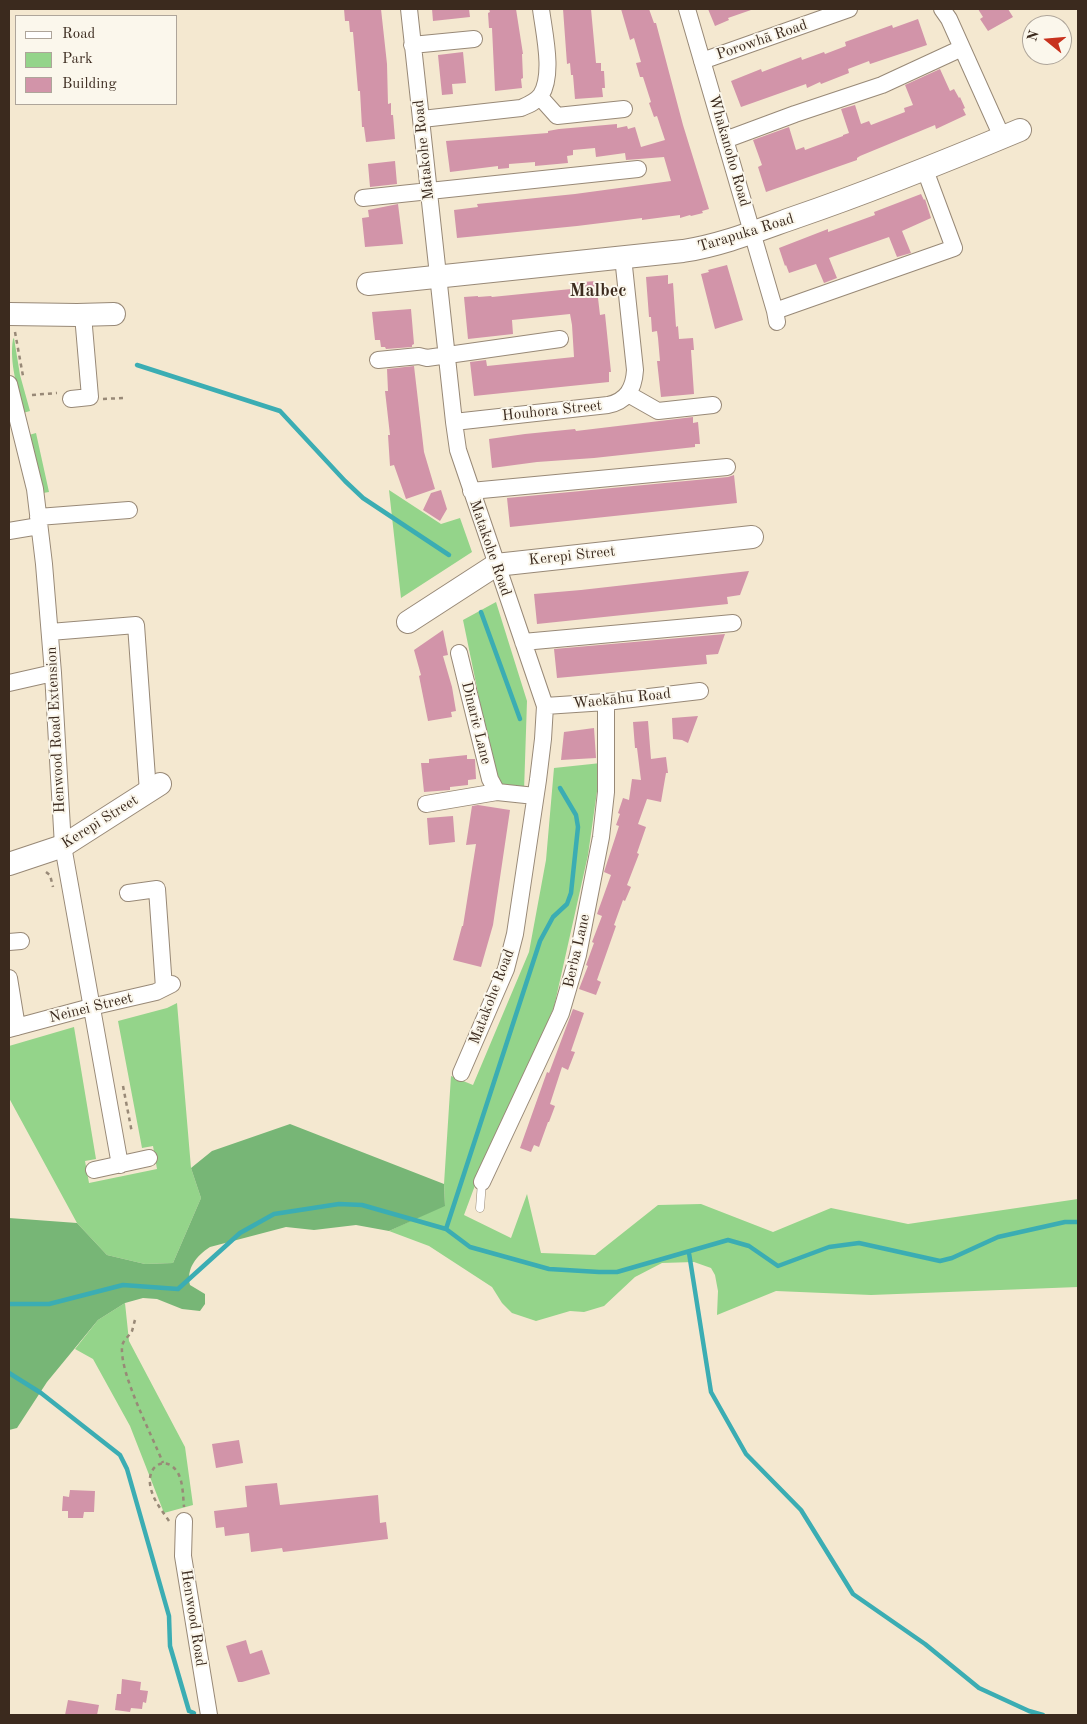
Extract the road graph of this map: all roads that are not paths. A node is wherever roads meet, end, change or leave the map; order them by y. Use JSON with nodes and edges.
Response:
{"nodes":[{"id":1,"x":409,"y":9,"type":"edge"},
{"id":2,"x":541,"y":9,"type":"edge"},
{"id":3,"x":687,"y":9,"type":"edge"},
{"id":4,"x":849,"y":9,"type":"edge"},
{"id":5,"x":942,"y":9,"type":"edge"},
{"id":6,"x":474,"y":39,"type":"dead end"},
{"id":7,"x":412,"y":45,"type":"junction"},
{"id":8,"x":962,"y":48,"type":"junction"},
{"id":9,"x":702,"y":60,"type":"junction"},
{"id":10,"x":540,"y":97,"type":"junction"},
{"id":11,"x":624,"y":109,"type":"dead end"},
{"id":12,"x":422,"y":119,"type":"junction"},
{"id":13,"x":1011,"y":133,"type":"joint"},
{"id":14,"x":725,"y":140,"type":"junction"},
{"id":15,"x":638,"y":169,"type":"dead end"},
{"id":16,"x":925,"y":170,"type":"junction"},
{"id":17,"x":428,"y":191,"type":"junction"},
{"id":18,"x":363,"y":198,"type":"dead end"},
{"id":19,"x":752,"y":232,"type":"junction"},
{"id":20,"x":623,"y":257,"type":"junction"},
{"id":21,"x":439,"y":276,"type":"junction"},
{"id":22,"x":368,"y":284,"type":"dead end"},
{"id":23,"x":9,"y":314,"type":"edge"},
{"id":24,"x":114,"y":314,"type":"dead end"},
{"id":25,"x":83,"y":315,"type":"junction"},
{"id":26,"x":560,"y":340,"type":"dead end"},
{"id":27,"x":446,"y":354,"type":"junction"},
{"id":28,"x":378,"y":360,"type":"dead end"},
{"id":29,"x":9,"y":384,"type":"edge"},
{"id":30,"x":628,"y":394,"type":"junction"},
{"id":31,"x":71,"y":399,"type":"road end"},
{"id":32,"x":713,"y":405,"type":"dead end"},
{"id":33,"x":454,"y":422,"type":"junction"},
{"id":34,"x":727,"y":467,"type":"dead end"},
{"id":35,"x":471,"y":491,"type":"junction"},
{"id":36,"x":129,"y":510,"type":"dead end"},
{"id":37,"x":38,"y":521,"type":"junction"},
{"id":38,"x":9,"y":531,"type":"edge"},
{"id":39,"x":752,"y":537,"type":"dead end"},
{"id":40,"x":496,"y":565,"type":"junction"},
{"id":41,"x":408,"y":622,"type":"dead end"},
{"id":42,"x":733,"y":623,"type":"dead end"},
{"id":43,"x":50,"y":632,"type":"junction"},
{"id":44,"x":523,"y":642,"type":"junction"},
{"id":45,"x":459,"y":653,"type":"dead end"},
{"id":46,"x":54,"y":673,"type":"junction"},
{"id":47,"x":9,"y":683,"type":"edge"},
{"id":48,"x":700,"y":690,"type":"dead end"},
{"id":49,"x":606,"y":702,"type":"junction"},
{"id":50,"x":545,"y":706,"type":"junction"},
{"id":51,"x":154,"y":788,"type":"joint"},
{"id":52,"x":497,"y":792,"type":"junction"},
{"id":53,"x":535,"y":796,"type":"junction"},
{"id":54,"x":426,"y":804,"type":"dead end"},
{"id":55,"x":63,"y":846,"type":"junction"},
{"id":56,"x":9,"y":864,"type":"edge"},
{"id":57,"x":128,"y":893,"type":"dead end"},
{"id":58,"x":9,"y":978,"type":"edge"},
{"id":59,"x":91,"y":1006,"type":"junction"},
{"id":60,"x":13,"y":1028,"type":"edge"},
{"id":61,"x":461,"y":1073,"type":"dead end"},
{"id":62,"x":149,"y":1158,"type":"dead end"},
{"id":63,"x":120,"y":1164,"type":"junction"},
{"id":64,"x":94,"y":1170,"type":"dead end"},
{"id":65,"x":482,"y":1182,"type":"joint"},
{"id":66,"x":480,"y":1208,"type":"dead end"},
{"id":67,"x":178,"y":1524,"type":"road end"},
{"id":68,"x":209,"y":1715,"type":"edge"}],
"edges":[{"from":1,"to":7,"type":"street","name":"Matakohe Road"},
{"from":2,"to":10,"type":"street"},
{"from":3,"to":9,"type":"street","name":"Whakanoho Road"},
{"from":4,"to":9,"type":"street","name":"Porowhā Road"},
{"from":5,"to":8,"type":"street"},
{"from":6,"to":7,"type":"street"},
{"from":7,"to":12,"type":"street","name":"Matakohe Road"},
{"from":8,"to":13,"type":"street"},
{"from":8,"to":14,"type":"street"},
{"from":9,"to":14,"type":"street","name":"Whakanoho Road"},
{"from":10,"to":11,"type":"street"},
{"from":10,"to":12,"type":"street"},
{"from":12,"to":17,"type":"street","name":"Matakohe Road"},
{"from":13,"to":16,"type":"street","name":"Tarapuka Road"},
{"from":14,"to":19,"type":"street","name":"Whakanoho Road"},
{"from":15,"to":17,"type":"street"},
{"from":16,"to":19,"type":"street","name":"Tarapuka Road"},
{"from":16,"to":19,"type":"street","name":"Whakanoho Road"},
{"from":17,"to":18,"type":"street"},
{"from":17,"to":21,"type":"street","name":"Matakohe Road"},
{"from":19,"to":20,"type":"street","name":"Tarapuka Road"},
{"from":20,"to":21,"type":"street","name":"Tarapuka Road"},
{"from":20,"to":30,"type":"street"},
{"from":21,"to":22,"type":"street","name":"Tarapuka Road"},
{"from":21,"to":27,"type":"street","name":"Matakohe Road"},
{"from":23,"to":25,"type":"street"},
{"from":24,"to":25,"type":"street"},
{"from":25,"to":31,"type":"street"},
{"from":26,"to":27,"type":"street"},
{"from":27,"to":28,"type":"street"},
{"from":27,"to":33,"type":"street","name":"Matakohe Road"},
{"from":29,"to":37,"type":"street","name":"Henwood Road Extension"},
{"from":30,"to":32,"type":"street"},
{"from":30,"to":33,"type":"street","name":"Houhora Street"},
{"from":33,"to":35,"type":"street","name":"Matakohe Road"},
{"from":34,"to":35,"type":"street"},
{"from":35,"to":40,"type":"street","name":"Matakohe Road"},
{"from":36,"to":37,"type":"street"},
{"from":37,"to":38,"type":"street"},
{"from":37,"to":43,"type":"street","name":"Henwood Road Extension"},
{"from":39,"to":40,"type":"street","name":"Kerepi Street"},
{"from":40,"to":41,"type":"street","name":"Kerepi Street"},
{"from":40,"to":44,"type":"street","name":"Matakohe Road"},
{"from":42,"to":44,"type":"street"},
{"from":43,"to":46,"type":"street","name":"Henwood Road Extension"},
{"from":43,"to":51,"type":"street"},
{"from":44,"to":50,"type":"street","name":"Matakohe Road"},
{"from":45,"to":52,"type":"street","name":"Dinaric Lane"},
{"from":46,"to":47,"type":"street"},
{"from":46,"to":55,"type":"street","name":"Henwood Road Extension"},
{"from":48,"to":49,"type":"street","name":"Waekāhu Road"},
{"from":49,"to":50,"type":"street","name":"Waekāhu Road"},
{"from":49,"to":65,"type":"street","name":"Berba Lane"},
{"from":50,"to":53,"type":"street","name":"Matakohe Road"},
{"from":51,"to":55,"type":"street","name":"Kerepi Street"},
{"from":52,"to":53,"type":"street"},
{"from":52,"to":54,"type":"street"},
{"from":53,"to":61,"type":"street","name":"Matakohe Road"},
{"from":55,"to":56,"type":"street","name":"Kerepi Street"},
{"from":55,"to":59,"type":"street","name":"Henwood Road Extension"},
{"from":57,"to":59,"type":"street","name":"Neinei Street"},
{"from":58,"to":60,"type":"street"},
{"from":59,"to":60,"type":"street","name":"Neinei Street"},
{"from":59,"to":63,"type":"street","name":"Henwood Road Extension"},
{"from":62,"to":63,"type":"street"},
{"from":63,"to":64,"type":"street"},
{"from":65,"to":66,"type":"lane"},
{"from":67,"to":68,"type":"street","name":"Henwood Road"}]}
